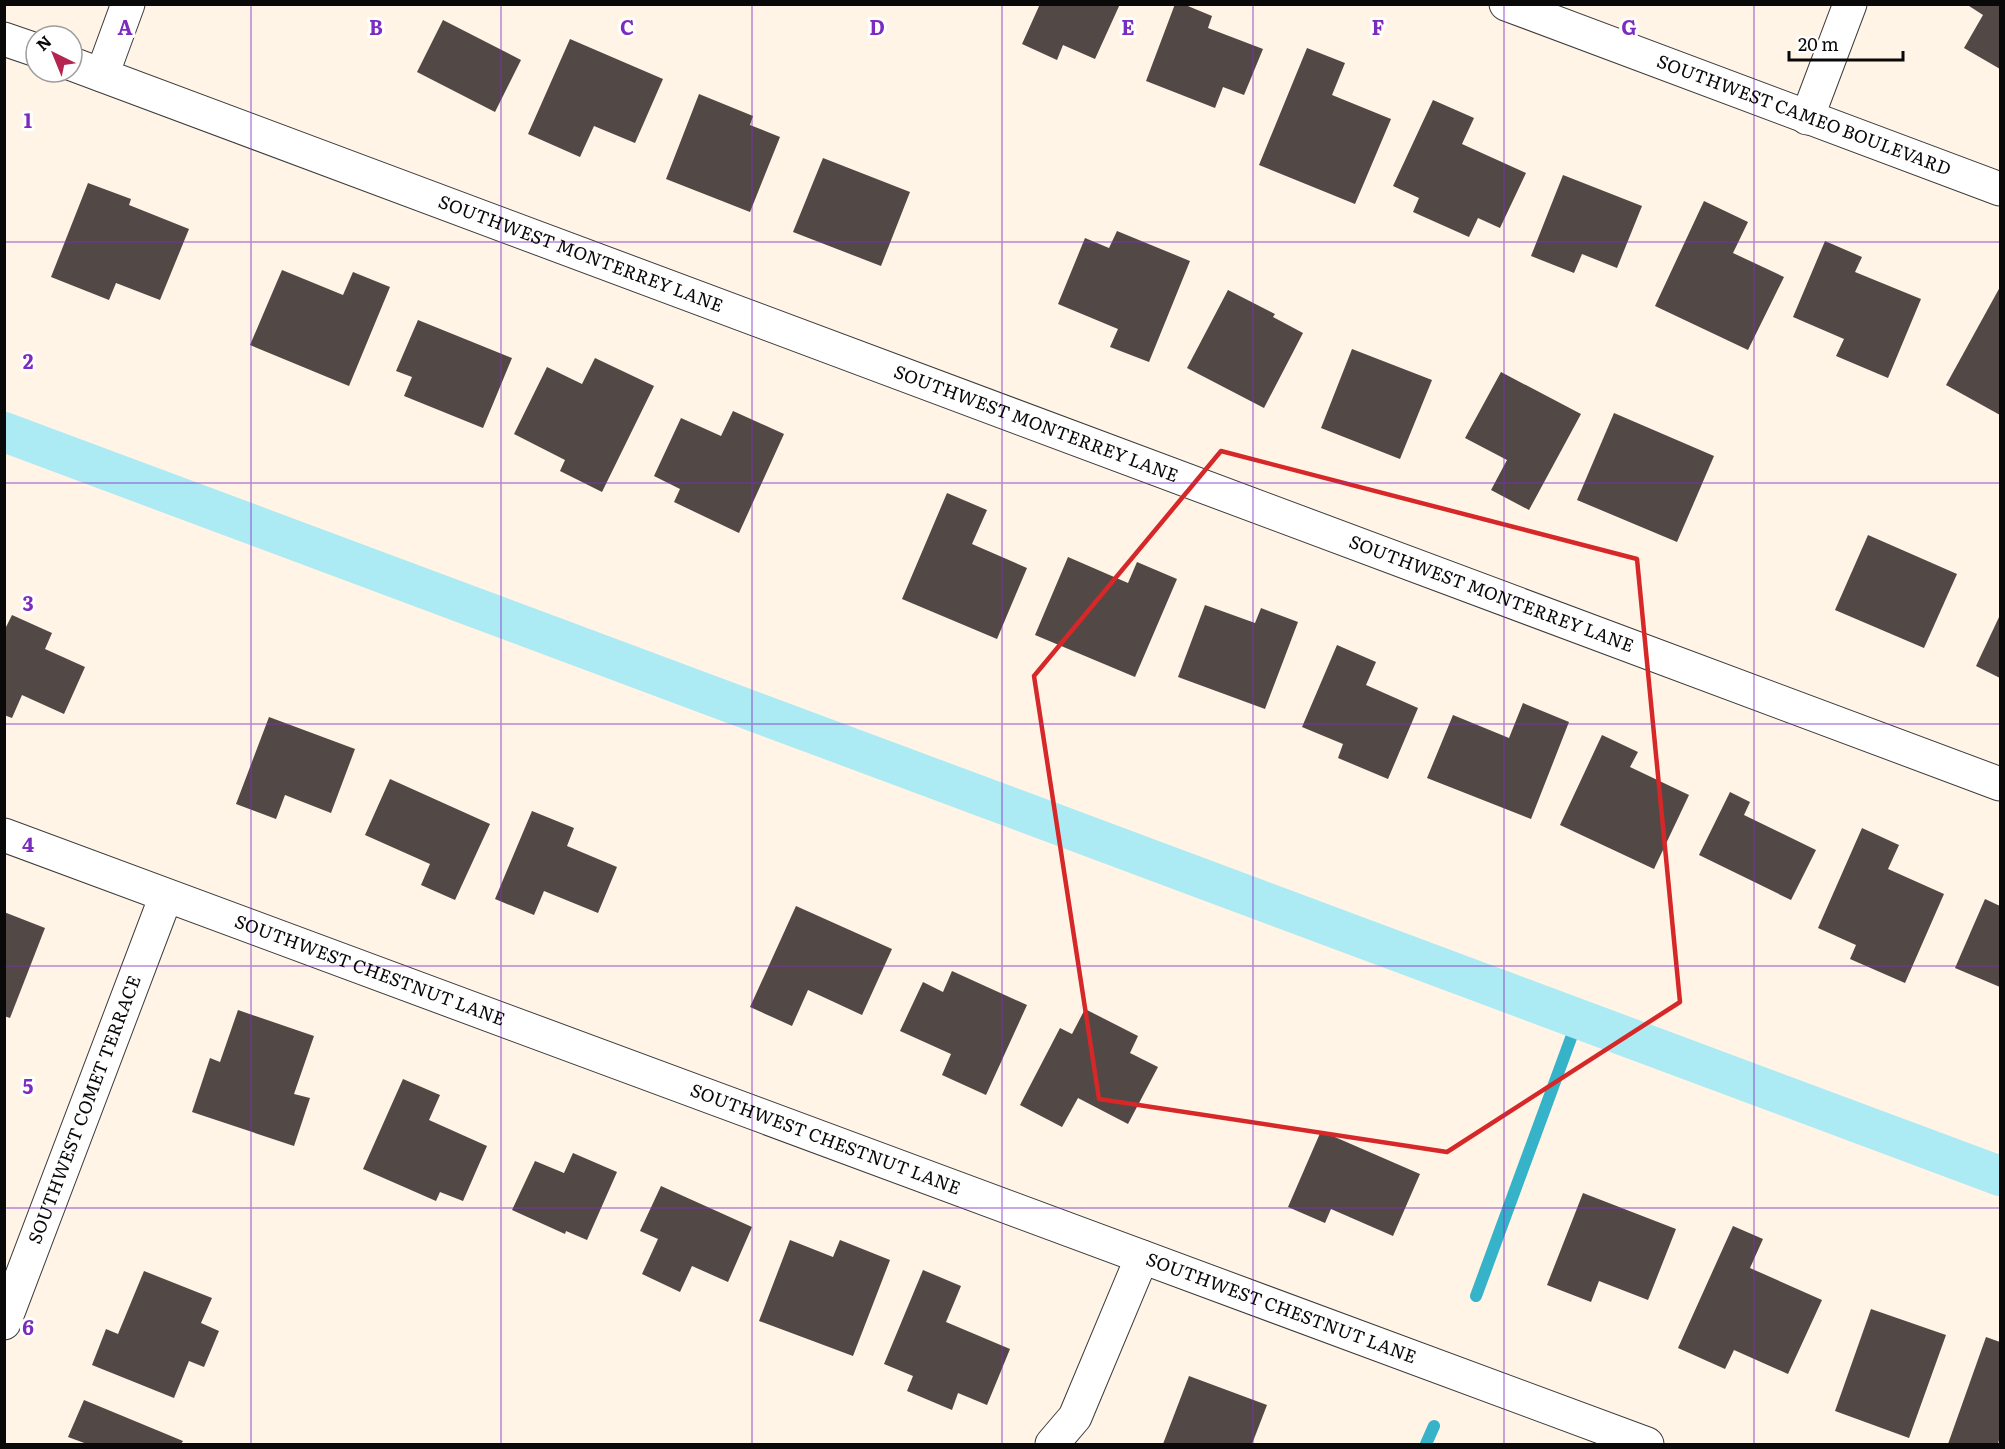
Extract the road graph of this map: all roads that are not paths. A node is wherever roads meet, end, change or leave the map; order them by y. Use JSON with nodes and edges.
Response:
{"nodes":[{"id":1,"x":128,"y":4,"type":"edge"},
{"id":2,"x":1506,"y":4,"type":"edge"},
{"id":3,"x":1850,"y":4,"type":"edge"},
{"id":4,"x":4,"y":39,"type":"edge"},
{"id":5,"x":24,"y":46,"type":"edge"},
{"id":6,"x":84,"y":68,"type":"edge"},
{"id":7,"x":102,"y":75,"type":"junction"},
{"id":8,"x":1807,"y":118,"type":"junction"},
{"id":9,"x":2001,"y":189,"type":"edge"},
{"id":10,"x":2001,"y":784,"type":"edge"},
{"id":11,"x":4,"y":835,"type":"edge"},
{"id":12,"x":166,"y":896,"type":"junction"},
{"id":13,"x":1142,"y":1257,"type":"junction"},
{"id":14,"x":4,"y":1323,"type":"edge"},
{"id":15,"x":1052,"y":1444,"type":"edge"},
{"id":16,"x":1647,"y":1444,"type":"edge"}],
"edges":[{"from":1,"to":7,"type":"street"},
{"from":2,"to":8,"type":"street","name":"SOUTHWEST CAMEO BOULEVARD"},
{"from":3,"to":8,"type":"street"},
{"from":4,"to":5,"type":"street"},
{"from":6,"to":7,"type":"street","name":"SOUTHWEST MONTERREY LANE"},
{"from":7,"to":10,"type":"street","name":"SOUTHWEST MONTERREY LANE"},
{"from":8,"to":9,"type":"street","name":"SOUTHWEST CAMEO BOULEVARD"},
{"from":11,"to":12,"type":"street","name":"SOUTHWEST CHESTNUT LANE"},
{"from":12,"to":13,"type":"street","name":"SOUTHWEST CHESTNUT LANE"},
{"from":12,"to":14,"type":"street","name":"SOUTHWEST COMET TERRACE"},
{"from":13,"to":15,"type":"street"},
{"from":13,"to":16,"type":"street","name":"SOUTHWEST CHESTNUT LANE"}]}
